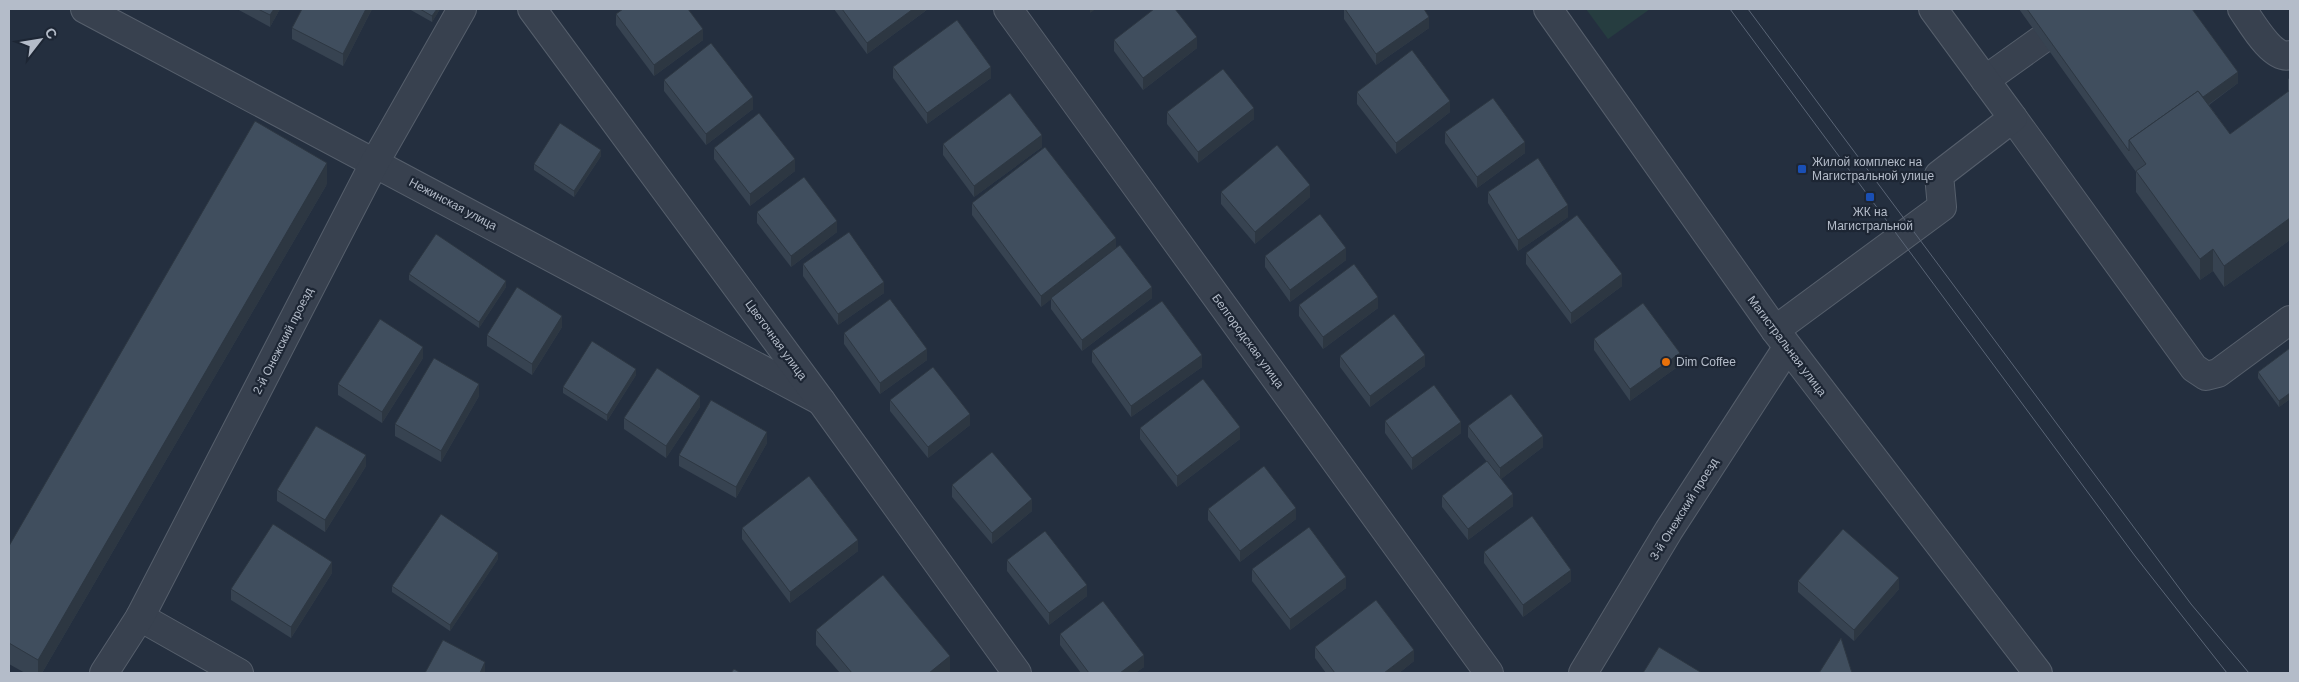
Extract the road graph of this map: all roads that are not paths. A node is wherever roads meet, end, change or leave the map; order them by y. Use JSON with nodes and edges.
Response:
{"nodes":[{"id":1,"x":85,"y":9,"type":"edge"},
{"id":2,"x":462,"y":9,"type":"edge"},
{"id":3,"x":532,"y":9,"type":"edge"},
{"id":4,"x":1008,"y":9,"type":"edge"},
{"id":5,"x":1548,"y":9,"type":"edge"},
{"id":6,"x":1933,"y":9,"type":"edge"},
{"id":7,"x":2242,"y":9,"type":"edge"},
{"id":8,"x":2042,"y":40,"type":"edge"},
{"id":9,"x":2290,"y":55,"type":"edge"},
{"id":10,"x":1985,"y":80,"type":"junction"},
{"id":11,"x":2013,"y":118,"type":"junction"},
{"id":12,"x":375,"y":162,"type":"junction"},
{"id":13,"x":2290,"y":320,"type":"edge"},
{"id":14,"x":1781,"y":339,"type":"junction"},
{"id":15,"x":821,"y":401,"type":"junction"},
{"id":16,"x":140,"y":617,"type":"junction"},
{"id":17,"x":2035,"y":672,"type":"edge"},
{"id":18,"x":104,"y":673,"type":"edge"},
{"id":19,"x":239,"y":673,"type":"edge"},
{"id":20,"x":1017,"y":673,"type":"edge"},
{"id":21,"x":1489,"y":673,"type":"edge"},
{"id":22,"x":1583,"y":673,"type":"edge"}],
"edges":[{"from":1,"to":12,"type":"street","name":"Нежинская улица"},
{"from":2,"to":12,"type":"street","name":"2-й Онежский проезд"},
{"from":3,"to":15,"type":"street","name":"Цветочная улица"},
{"from":4,"to":21,"type":"street","name":"Белгородская улица"},
{"from":5,"to":14,"type":"street","name":"Магистральная улица"},
{"from":6,"to":10,"type":"street"},
{"from":7,"to":9,"type":"street"},
{"from":8,"to":10,"type":"street"},
{"from":10,"to":11,"type":"street"},
{"from":11,"to":13,"type":"street"},
{"from":11,"to":14,"type":"street"},
{"from":12,"to":15,"type":"street","name":"Нежинская улица"},
{"from":12,"to":16,"type":"street","name":"2-й Онежский проезд"},
{"from":14,"to":17,"type":"street","name":"Магистральная улица"},
{"from":14,"to":22,"type":"street","name":"3-й Онежский проезд"},
{"from":15,"to":20,"type":"street","name":"Цветочная улица"},
{"from":16,"to":18,"type":"street","name":"2-й Онежский проезд"},
{"from":16,"to":19,"type":"street"}]}
